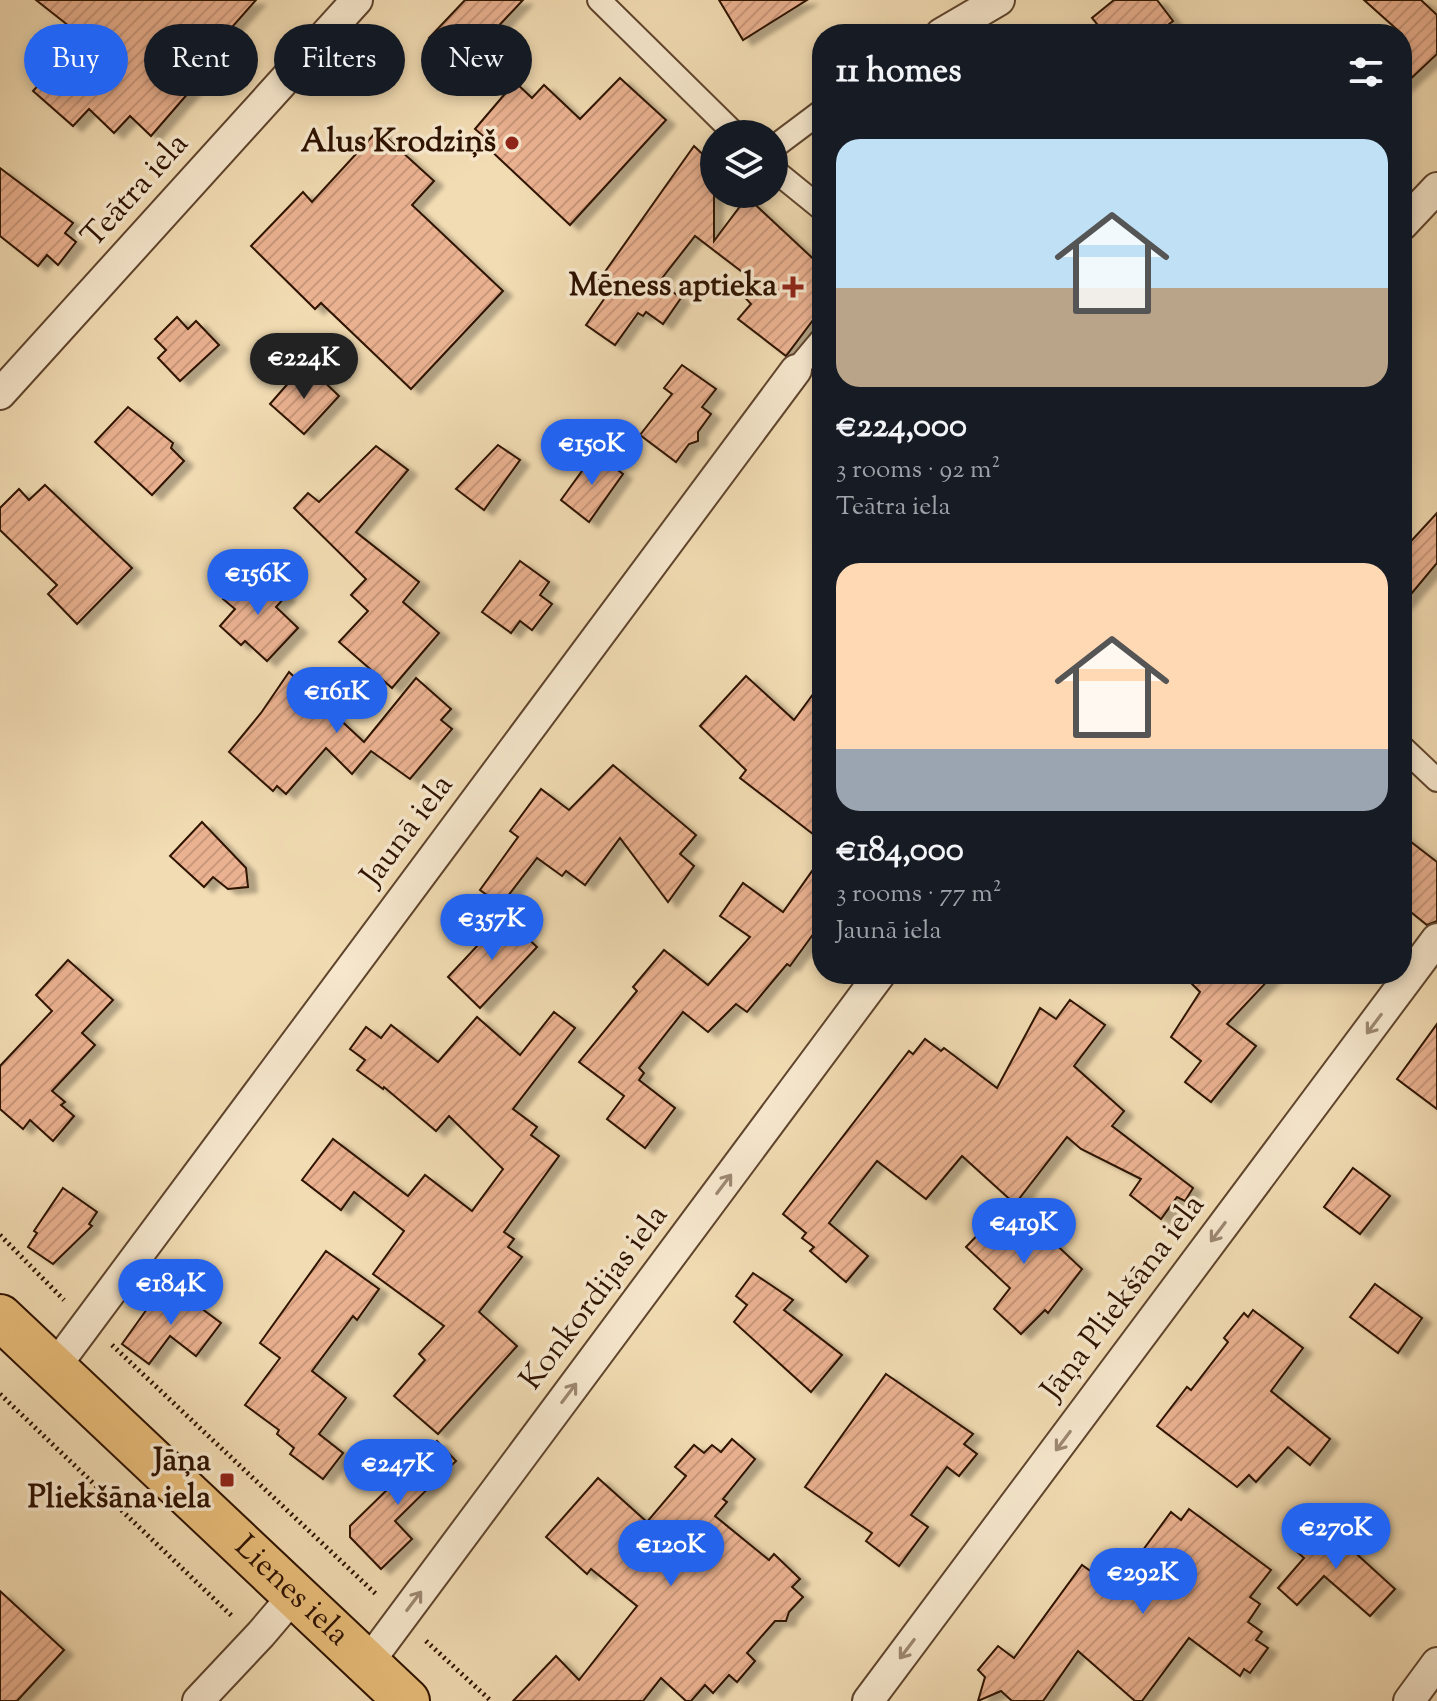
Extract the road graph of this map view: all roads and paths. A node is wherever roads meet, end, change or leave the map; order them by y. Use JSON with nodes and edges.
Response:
{"nodes":[{"id":1,"x":357,"y":0,"type":"edge"},
{"id":2,"x":599,"y":0,"type":"edge"},
{"id":3,"x":999,"y":0,"type":"edge"},
{"id":4,"x":958,"y":24,"type":"edge"},
{"id":5,"x":812,"y":118,"type":"edge"},
{"id":6,"x":721,"y":120,"type":"edge"},
{"id":7,"x":788,"y":136,"type":"edge"},
{"id":8,"x":788,"y":181,"type":"edge"},
{"id":9,"x":1437,"y":188,"type":"edge"},
{"id":10,"x":812,"y":201,"type":"edge"},
{"id":11,"x":1412,"y":214,"type":"edge"},
{"id":12,"x":812,"y":351,"type":"edge"},
{"id":13,"x":796,"y":370,"type":"joint"},
{"id":14,"x":0,"y":394,"type":"edge"},
{"id":15,"x":1412,"y":756,"type":"edge"},
{"id":16,"x":1437,"y":780,"type":"edge"},
{"id":17,"x":1437,"y":939,"type":"edge"},
{"id":18,"x":1412,"y":972,"type":"edge"},
{"id":19,"x":873,"y":984,"type":"edge"},
{"id":20,"x":1403,"y":984,"type":"edge"},
{"id":21,"x":0,"y":1235,"type":"edge"},
{"id":22,"x":0,"y":1317,"type":"edge"},
{"id":23,"x":88,"y":1323,"type":"junction"},
{"id":24,"x":54,"y":1368,"type":"junction"},
{"id":25,"x":0,"y":1394,"type":"edge"},
{"id":26,"x":295,"y":1594,"type":"junction"},
{"id":27,"x":402,"y":1619,"type":"junction"},
{"id":28,"x":261,"y":1634,"type":"junction"},
{"id":29,"x":1437,"y":1663,"type":"edge"},
{"id":30,"x":367,"y":1664,"type":"junction"},
{"id":31,"x":198,"y":1701,"type":"edge"},
{"id":32,"x":407,"y":1701,"type":"edge"},
{"id":33,"x":491,"y":1701,"type":"edge"},
{"id":34,"x":868,"y":1701,"type":"edge"},
{"id":35,"x":1409,"y":1701,"type":"edge"}],
"edges":[{"from":1,"to":14,"type":"street","name":"Teātra iela"},
{"from":2,"to":6,"type":"street"},
{"from":3,"to":4,"type":"street"},
{"from":5,"to":7,"type":"street"},
{"from":8,"to":10,"type":"street"},
{"from":9,"to":11,"type":"street"},
{"from":12,"to":13,"type":"street","name":"Jaunā iela"},
{"from":13,"to":23,"type":"street","name":"Jaunā iela"},
{"from":15,"to":16,"type":"street"},
{"from":17,"to":18,"type":"street","name":"Jāņa Pliekšāna iela","one_way":true},
{"from":27,"to":19,"type":"street","name":"Konkordijas iela","one_way":true},
{"from":20,"to":34,"type":"street","name":"Jāņa Pliekšāna iela","one_way":true},
{"from":21,"to":23,"type":"path"},
{"from":22,"to":24,"type":"main road","name":"Lienes iela"},
{"from":23,"to":24,"type":"street","name":"Jaunā iela"},
{"from":23,"to":27,"type":"path"},
{"from":24,"to":26,"type":"main road","name":"Lienes iela"},
{"from":25,"to":28,"type":"path"},
{"from":26,"to":28,"type":"street"},
{"from":26,"to":30,"type":"main road","name":"Lienes iela"},
{"from":27,"to":30,"type":"street","name":"Konkordijas iela"},
{"from":27,"to":33,"type":"path"},
{"from":28,"to":31,"type":"street"},
{"from":29,"to":35,"type":"street"},
{"from":30,"to":32,"type":"main road","name":"Lienes iela"}]}
